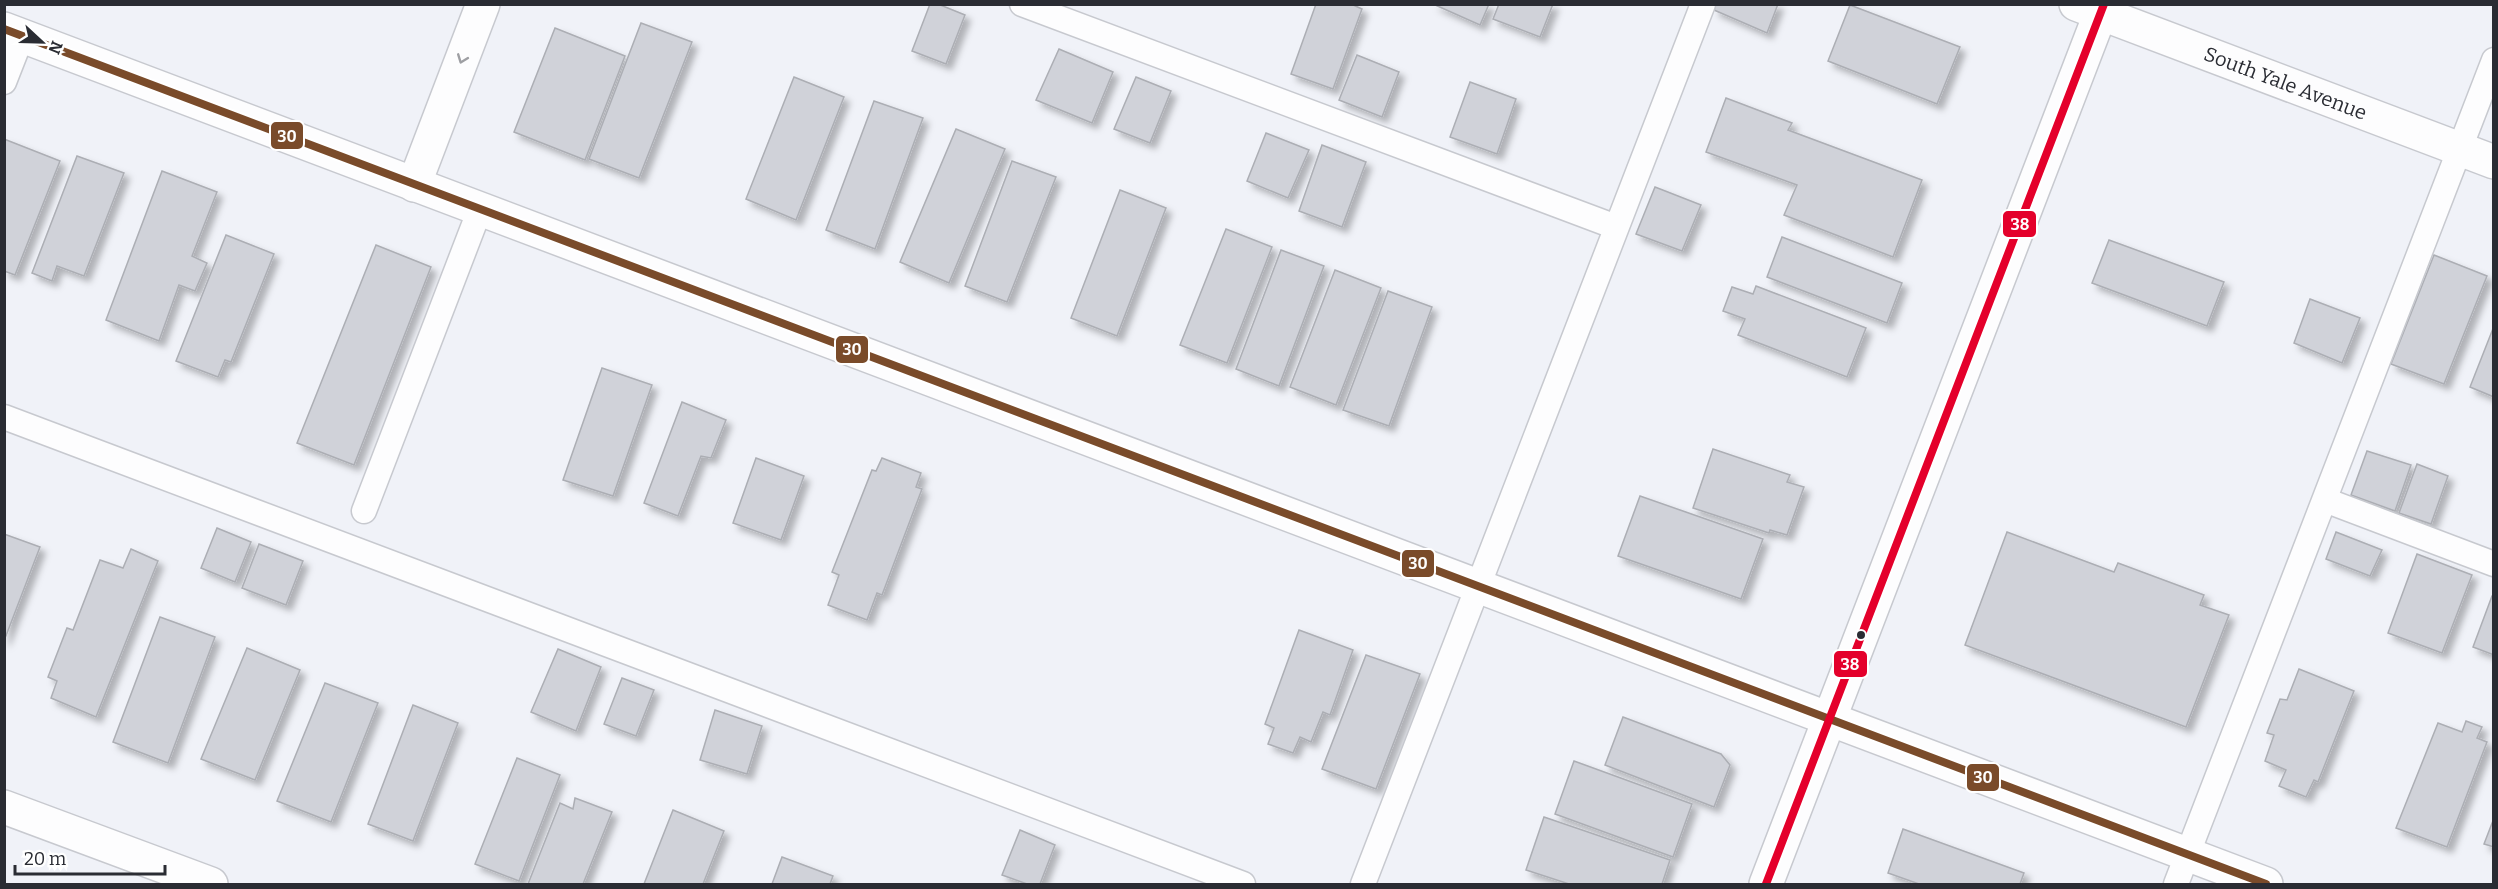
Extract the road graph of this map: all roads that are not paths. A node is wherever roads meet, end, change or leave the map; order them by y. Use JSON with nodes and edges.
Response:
{"nodes":[{"id":1,"x":483,"y":4,"type":"edge"},
{"id":2,"x":1022,"y":4,"type":"edge"},
{"id":3,"x":1703,"y":4,"type":"edge"},
{"id":4,"x":2094,"y":8,"type":"edge"},
{"id":5,"x":13,"y":33,"type":"edge"},
{"id":6,"x":2493,"y":60,"type":"edge"},
{"id":7,"x":4,"y":82,"type":"edge"},
{"id":8,"x":2459,"y":149,"type":"junction"},
{"id":9,"x":2493,"y":162,"type":"edge"},
{"id":10,"x":414,"y":184,"type":"junction"},
{"id":11,"x":480,"y":209,"type":"junction"},
{"id":12,"x":1616,"y":227,"type":"junction"},
{"id":13,"x":4,"y":417,"type":"edge"},
{"id":14,"x":2325,"y":500,"type":"junction"},
{"id":15,"x":364,"y":510,"type":"dead end"},
{"id":16,"x":2493,"y":564,"type":"edge"},
{"id":17,"x":1478,"y":587,"type":"junction"},
{"id":18,"x":1829,"y":721,"type":"junction"},
{"id":19,"x":4,"y":807,"type":"edge"},
{"id":20,"x":2182,"y":870,"type":"edge"},
{"id":21,"x":211,"y":885,"type":"edge"},
{"id":22,"x":1243,"y":885,"type":"edge"},
{"id":23,"x":1363,"y":885,"type":"edge"},
{"id":24,"x":1766,"y":885,"type":"edge"},
{"id":25,"x":2266,"y":885,"type":"edge"}],
"edges":[{"from":1,"to":10,"type":"street","one_way":true},
{"from":2,"to":12,"type":"lane"},
{"from":3,"to":12,"type":"lane"},
{"from":4,"to":8,"type":"street","name":"South Yale Avenue"},
{"from":4,"to":18,"type":"street"},
{"from":5,"to":7,"type":"lane"},
{"from":5,"to":10,"type":"street"},
{"from":6,"to":8,"type":"lane"},
{"from":8,"to":9,"type":"street","name":"South Yale Avenue"},
{"from":8,"to":14,"type":"lane"},
{"from":10,"to":11,"type":"street"},
{"from":11,"to":15,"type":"lane"},
{"from":11,"to":17,"type":"street"},
{"from":12,"to":17,"type":"lane"},
{"from":13,"to":22,"type":"lane"},
{"from":14,"to":16,"type":"lane"},
{"from":14,"to":20,"type":"lane"},
{"from":17,"to":18,"type":"street"},
{"from":17,"to":23,"type":"lane"},
{"from":18,"to":20,"type":"street"},
{"from":18,"to":24,"type":"street"},
{"from":19,"to":21,"type":"street"},
{"from":20,"to":25,"type":"street"}]}
